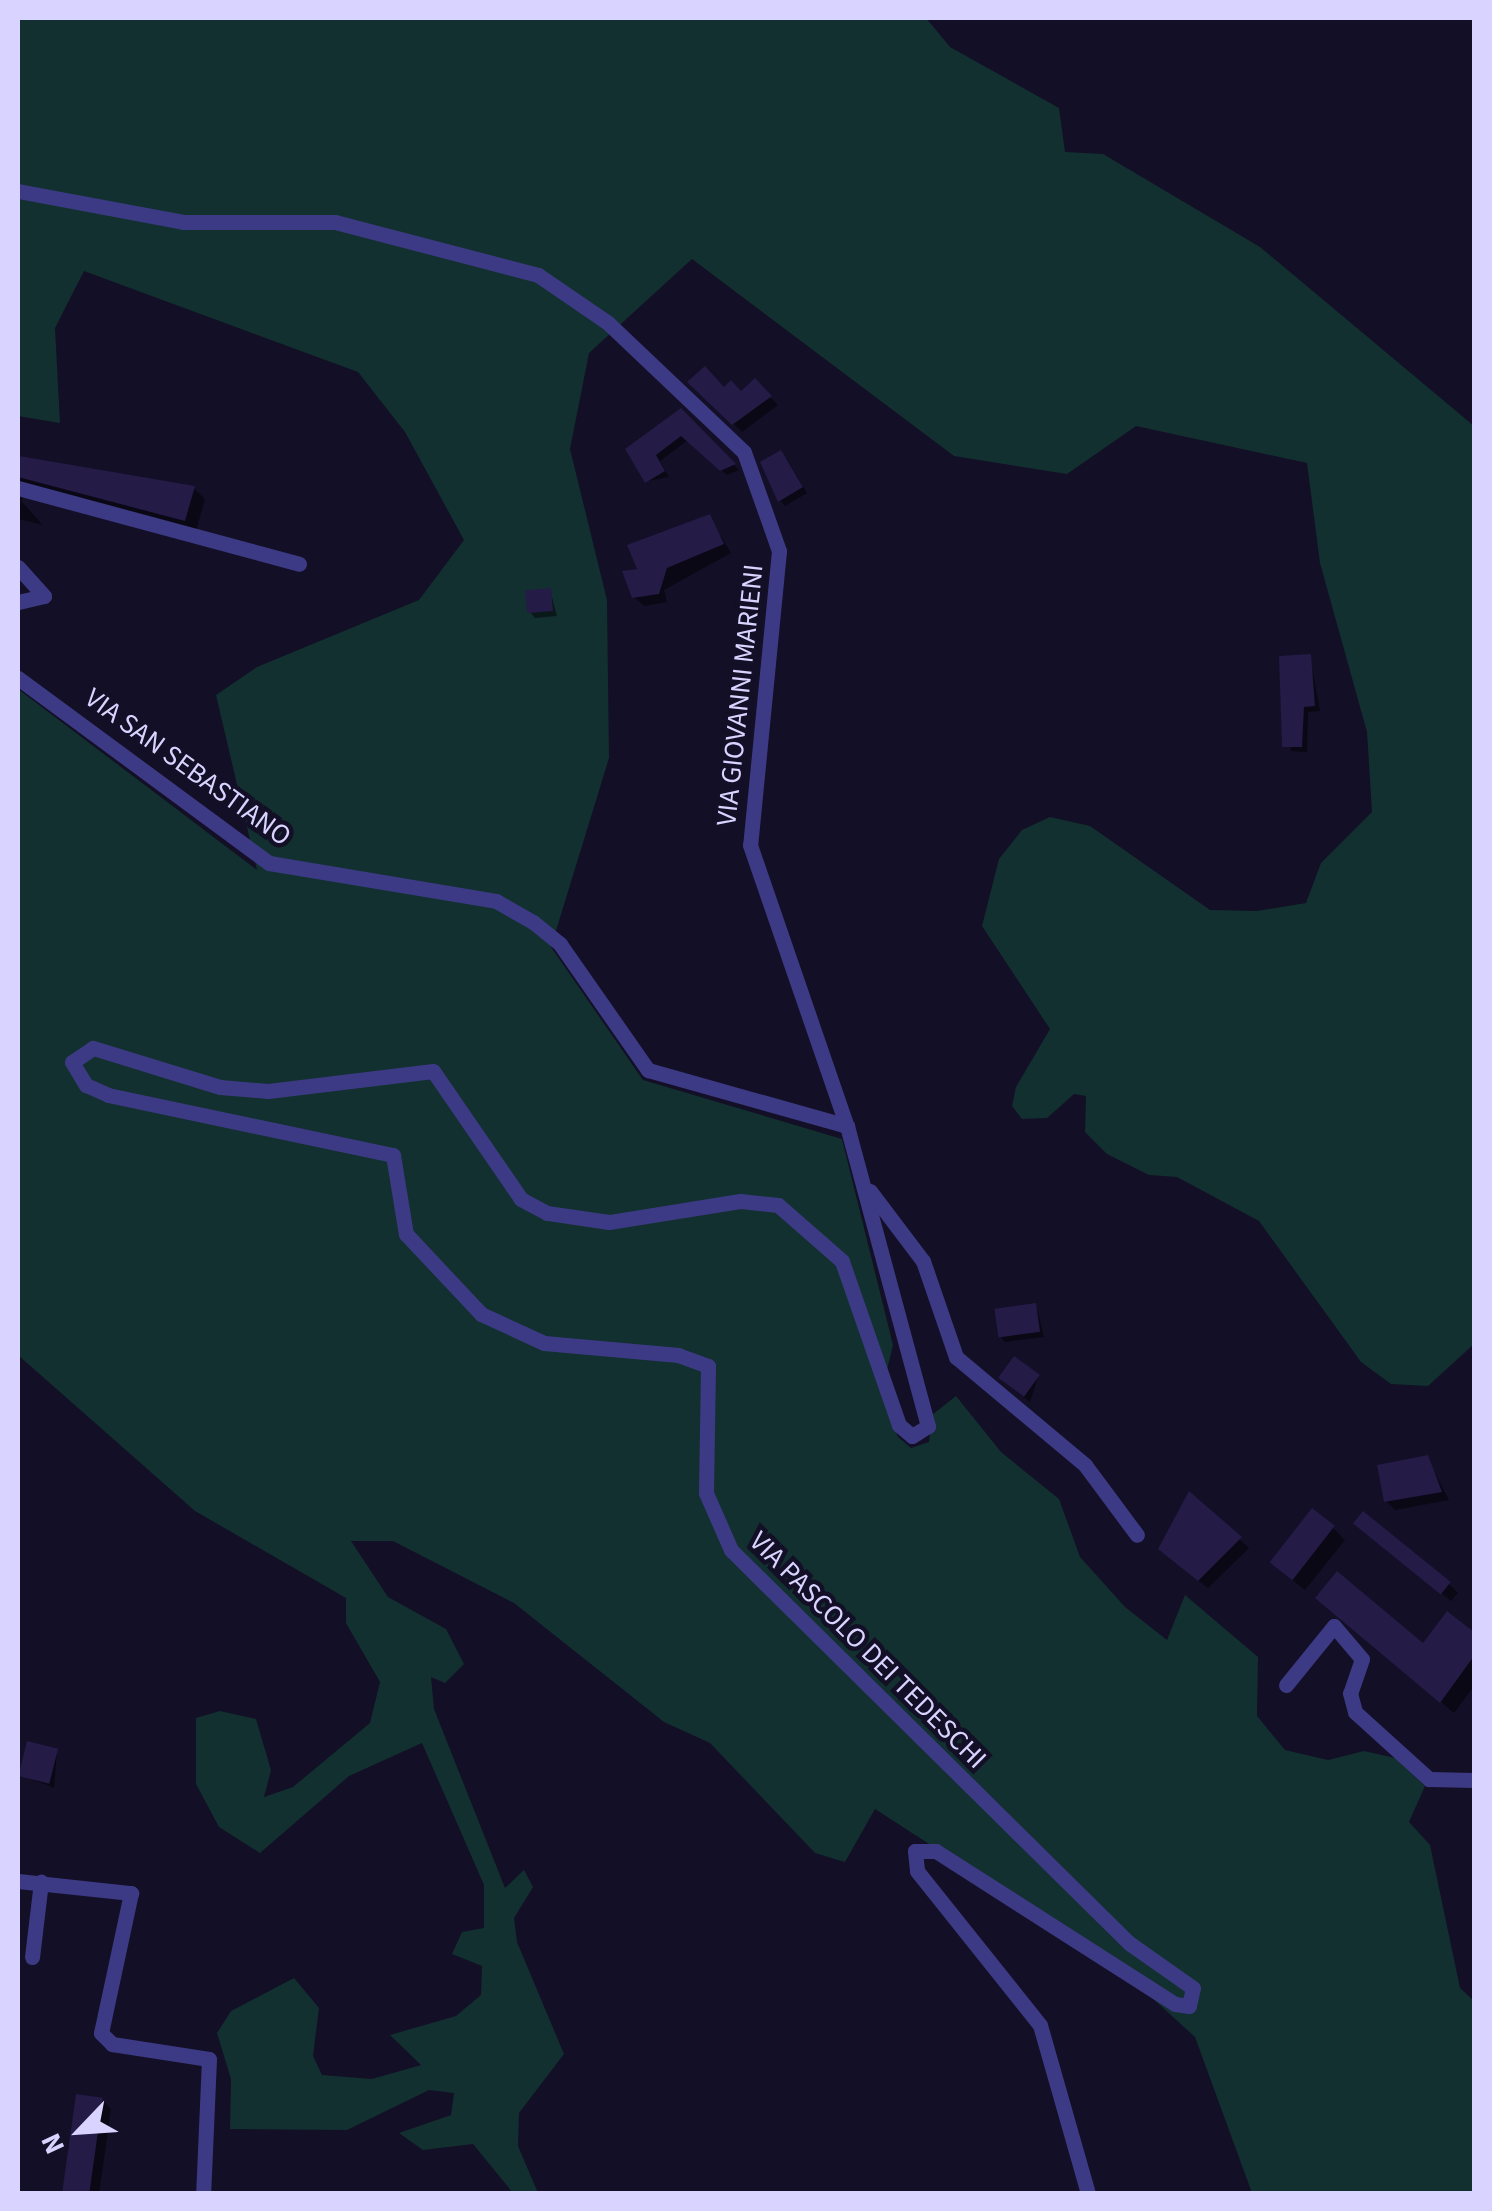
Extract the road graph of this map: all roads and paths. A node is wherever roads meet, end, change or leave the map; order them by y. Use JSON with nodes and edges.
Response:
{"nodes":[{"id":1,"x":18,"y":191,"type":"edge"},
{"id":2,"x":18,"y":488,"type":"edge"},
{"id":3,"x":300,"y":564,"type":"dead end"},
{"id":4,"x":18,"y":567,"type":"edge"},
{"id":5,"x":18,"y":602,"type":"edge"},
{"id":6,"x":18,"y":678,"type":"edge"},
{"id":7,"x":848,"y":1126,"type":"junction"},
{"id":8,"x":860,"y":1177,"type":"junction"},
{"id":9,"x":928,"y":1426,"type":"joint"},
{"id":10,"x":1137,"y":1535,"type":"dead end"},
{"id":11,"x":1286,"y":1685,"type":"dead end"},
{"id":12,"x":1474,"y":1780,"type":"edge"},
{"id":13,"x":18,"y":1881,"type":"edge"},
{"id":14,"x":41,"y":1882,"type":"junction"},
{"id":15,"x":32,"y":1957,"type":"dead end"},
{"id":16,"x":203,"y":2194,"type":"edge"},
{"id":17,"x":1088,"y":2194,"type":"edge"}],
"edges":[{"from":1,"to":7,"type":"street","name":"VIA GIOVANNI MARIENI"},
{"from":2,"to":3,"type":"street"},
{"from":4,"to":5,"type":"street"},
{"from":6,"to":7,"type":"street","name":"VIA SAN SEBASTIANO"},
{"from":7,"to":8,"type":"street","name":"VIA GIOVANNI MARIENI"},
{"from":8,"to":9,"type":"street","name":"VIA GIOVANNI MARIENI"},
{"from":8,"to":10,"type":"street"},
{"from":9,"to":17,"type":"street","name":"VIA PASCOLO DEI TEDESCHI"},
{"from":11,"to":12,"type":"street"},
{"from":13,"to":14,"type":"street"},
{"from":14,"to":15,"type":"street"},
{"from":14,"to":16,"type":"street"}]}
